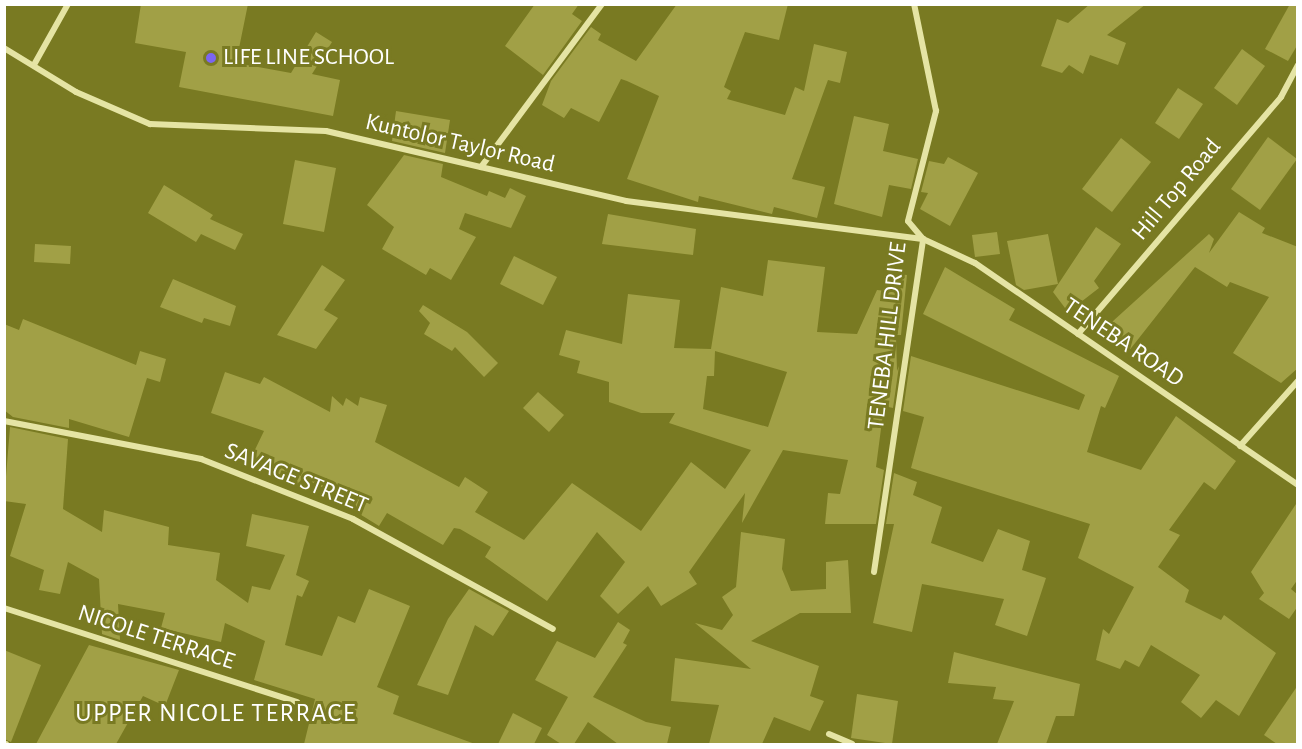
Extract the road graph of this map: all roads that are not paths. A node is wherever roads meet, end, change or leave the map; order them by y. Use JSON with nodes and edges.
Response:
{"nodes":[{"id":1,"x":68,"y":4,"type":"edge"},
{"id":2,"x":602,"y":4,"type":"edge"},
{"id":3,"x":914,"y":4,"type":"edge"},
{"id":4,"x":4,"y":48,"type":"edge"},
{"id":5,"x":35,"y":63,"type":"junction"},
{"id":6,"x":1298,"y":65,"type":"edge"},
{"id":7,"x":481,"y":167,"type":"junction"},
{"id":8,"x":923,"y":239,"type":"junction"},
{"id":9,"x":1078,"y":334,"type":"junction"},
{"id":10,"x":1298,"y":381,"type":"edge"},
{"id":11,"x":4,"y":421,"type":"edge"},
{"id":12,"x":1240,"y":446,"type":"junction"},
{"id":13,"x":1298,"y":485,"type":"edge"},
{"id":14,"x":874,"y":572,"type":"dead end"},
{"id":15,"x":4,"y":608,"type":"edge"},
{"id":16,"x":553,"y":629,"type":"dead end"},
{"id":17,"x":297,"y":702,"type":"dead end"},
{"id":18,"x":829,"y":734,"type":"dead end"},
{"id":19,"x":852,"y":744,"type":"edge"}],
"edges":[{"from":1,"to":5,"type":"street"},
{"from":2,"to":7,"type":"street"},
{"from":3,"to":8,"type":"street","name":"TENEBA HILL DRIVE"},
{"from":4,"to":5,"type":"street","name":"Kuntolor Taylor Road"},
{"from":5,"to":7,"type":"street","name":"Kuntolor Taylor Road"},
{"from":6,"to":9,"type":"street","name":"Hill Top Road"},
{"from":7,"to":8,"type":"street","name":"Kuntolor Taylor Road"},
{"from":8,"to":9,"type":"street","name":"TENEBA ROAD"},
{"from":8,"to":14,"type":"street","name":"TENEBA HILL DRIVE"},
{"from":9,"to":12,"type":"street","name":"TENEBA ROAD"},
{"from":10,"to":12,"type":"street"},
{"from":11,"to":16,"type":"street","name":"SAVAGE STREET"},
{"from":12,"to":13,"type":"street","name":"TENEBA ROAD"},
{"from":15,"to":17,"type":"street","name":"NICOLE TERRACE"},
{"from":18,"to":19,"type":"street"}]}
